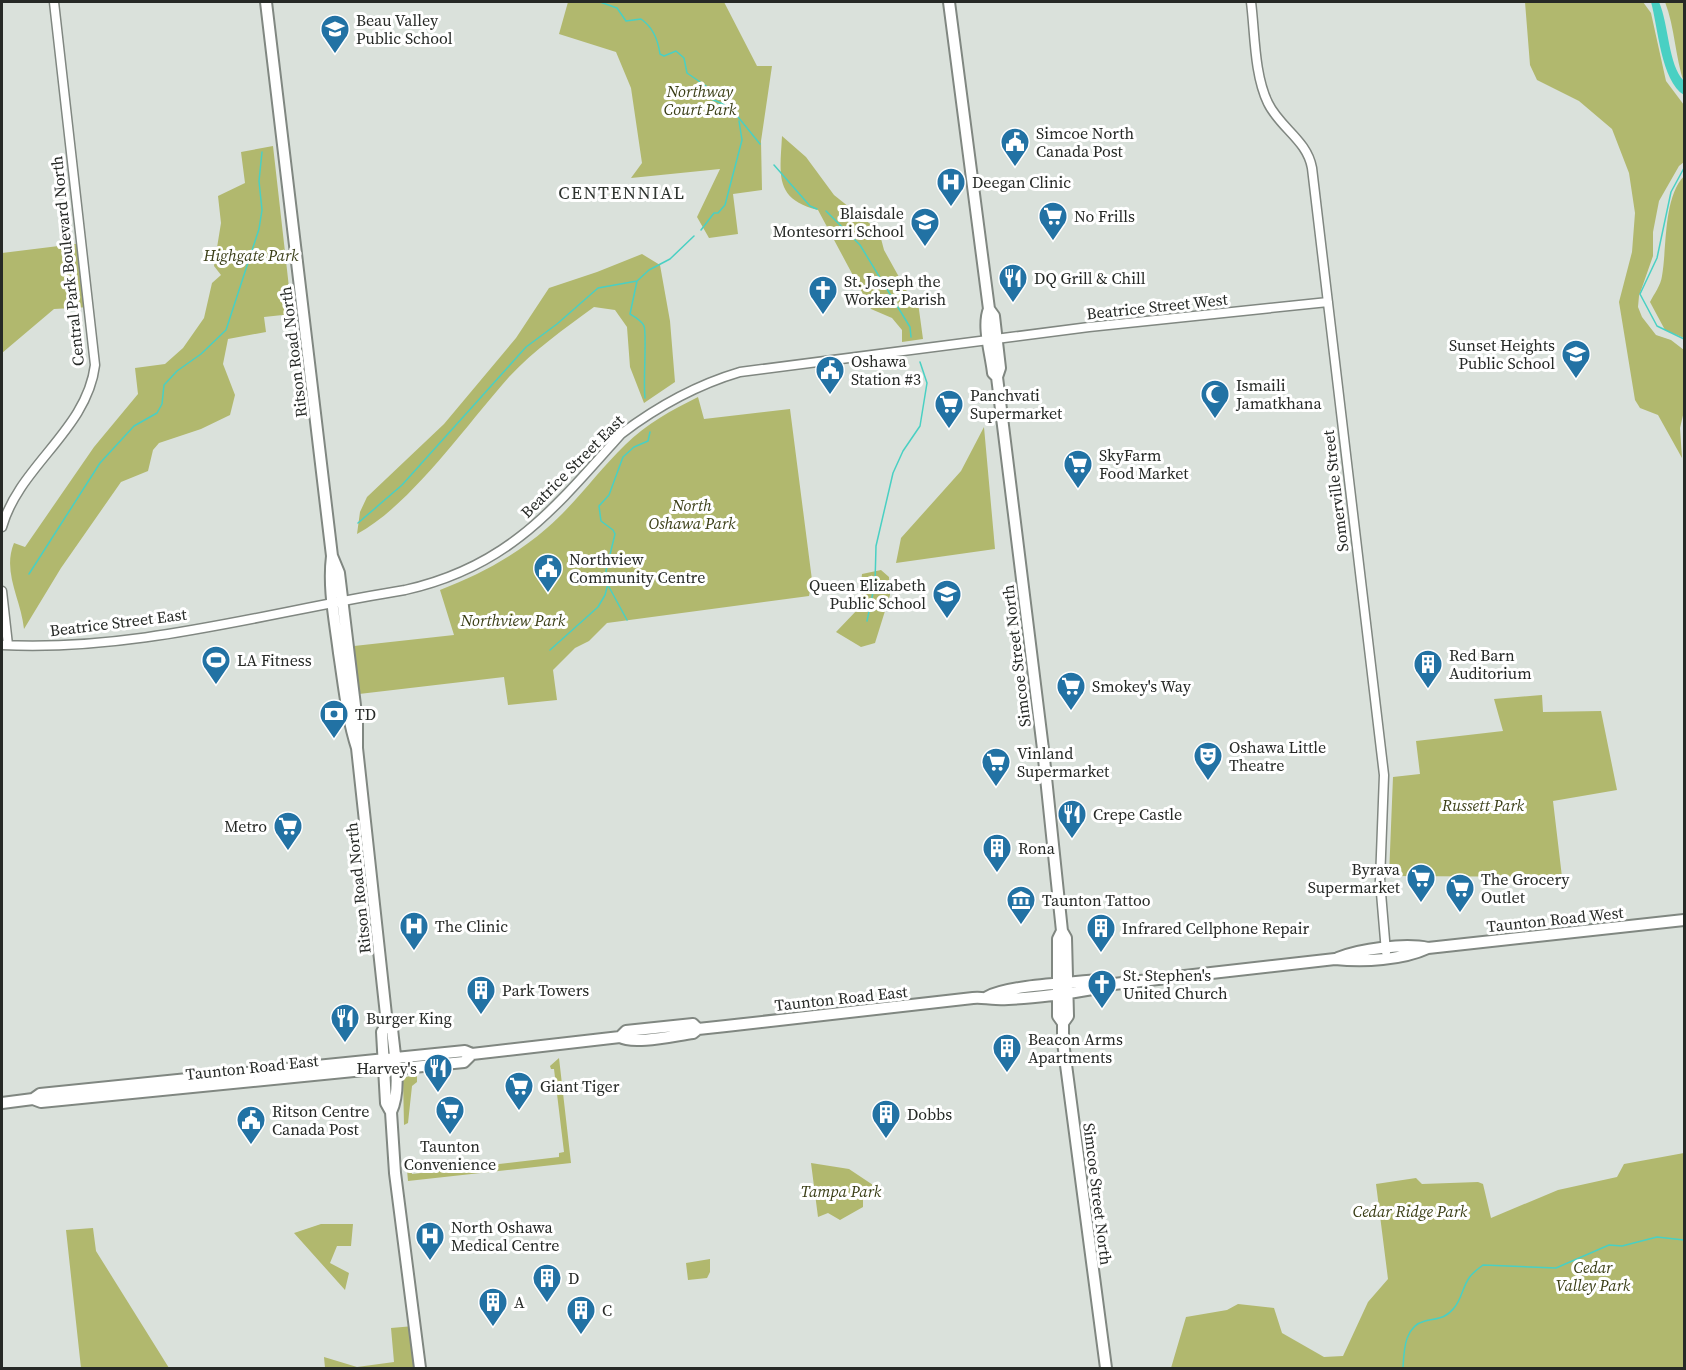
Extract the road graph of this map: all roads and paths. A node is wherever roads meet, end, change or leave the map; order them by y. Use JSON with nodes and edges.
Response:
{"nodes":[{"id":1,"x":54,"y":2,"type":"edge"},
{"id":2,"x":266,"y":2,"type":"edge"},
{"id":3,"x":949,"y":2,"type":"edge"},
{"id":4,"x":1251,"y":2,"type":"edge"},
{"id":5,"x":1328,"y":302,"type":"junction"},
{"id":6,"x":993,"y":341,"type":"junction"},
{"id":7,"x":2,"y":527,"type":"edge"},
{"id":8,"x":2,"y":591,"type":"edge"},
{"id":9,"x":337,"y":602,"type":"junction"},
{"id":10,"x":5,"y":645,"type":"edge"},
{"id":11,"x":1684,"y":920,"type":"edge"},
{"id":12,"x":1386,"y":953,"type":"junction"},
{"id":13,"x":1063,"y":988,"type":"junction"},
{"id":14,"x":389,"y":1062,"type":"junction"},
{"id":15,"x":2,"y":1103,"type":"edge"},
{"id":16,"x":420,"y":1368,"type":"edge"},
{"id":17,"x":1106,"y":1368,"type":"edge"}],
"edges":[{"from":1,"to":7,"type":"street","name":"Central Park Boulevard North"},
{"from":2,"to":9,"type":"main road","name":"Ritson Road North"},
{"from":3,"to":6,"type":"main road","name":"Simcoe Street North"},
{"from":4,"to":5,"type":"street","name":"Somerville Street"},
{"from":5,"to":6,"type":"street","name":"Beatrice Street West"},
{"from":5,"to":12,"type":"street","name":"Somerville Street"},
{"from":6,"to":9,"type":"street","name":"Beatrice Street East"},
{"from":6,"to":13,"type":"main road","name":"Simcoe Street North"},
{"from":8,"to":10,"type":"street"},
{"from":9,"to":10,"type":"street","name":"Beatrice Street East"},
{"from":9,"to":14,"type":"main road","name":"Ritson Road North"},
{"from":11,"to":12,"type":"main road","name":"Taunton Road West"},
{"from":12,"to":13,"type":"main road","name":"Taunton Road West"},
{"from":13,"to":14,"type":"main road","name":"Taunton Road East"},
{"from":13,"to":17,"type":"main road","name":"Simcoe Street North"},
{"from":14,"to":15,"type":"main road","name":"Taunton Road East"},
{"from":14,"to":16,"type":"main road","name":"Ritson Road North"}]}
